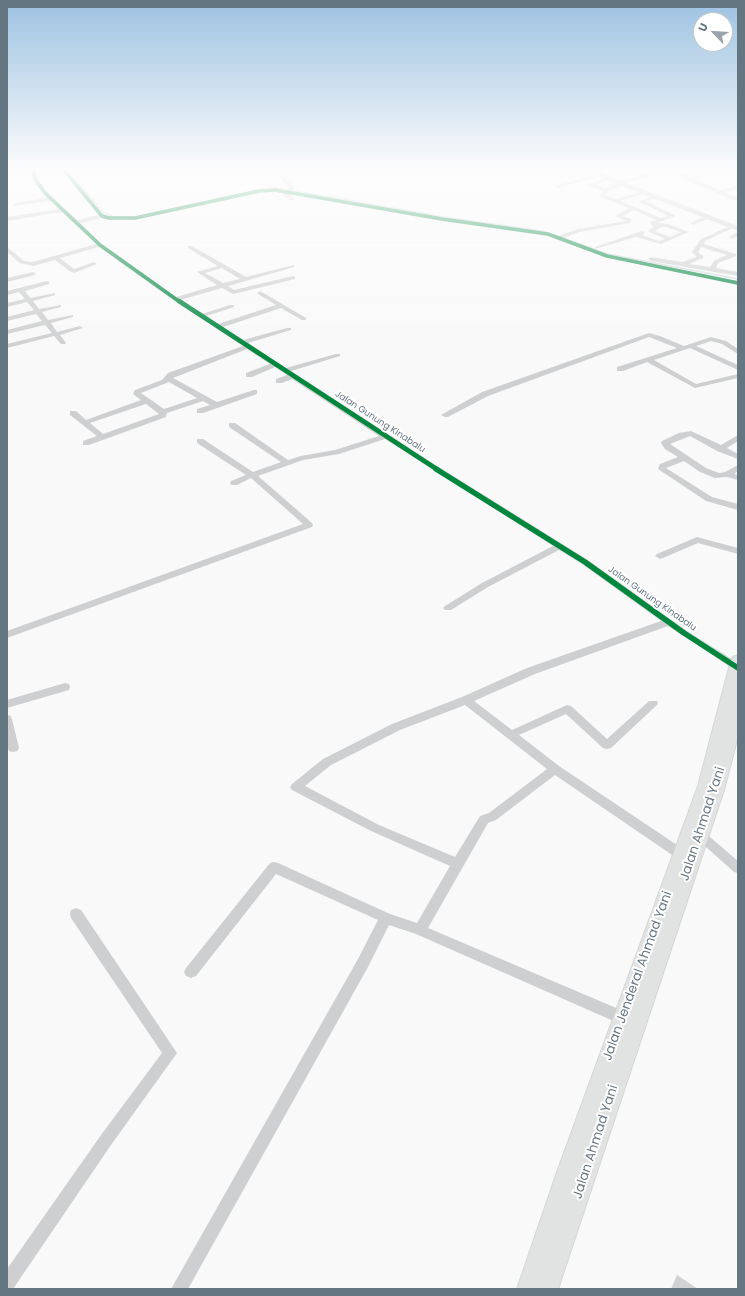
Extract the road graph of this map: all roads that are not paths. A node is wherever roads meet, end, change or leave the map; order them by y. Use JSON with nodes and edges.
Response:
{"nodes":[{"id":1,"x":84,"y":230,"type":"edge"},
{"id":2,"x":523,"y":230,"type":"edge"},
{"id":3,"x":581,"y":230,"type":"edge"},
{"id":4,"x":682,"y":230,"type":"edge"},
{"id":5,"x":727,"y":230,"type":"edge"},
{"id":6,"x":650,"y":231,"type":"joint"},
{"id":7,"x":637,"y":235,"type":"junction"},
{"id":8,"x":680,"y":235,"type":"junction"},
{"id":9,"x":561,"y":237,"type":"junction"},
{"id":10,"x":671,"y":239,"type":"junction"},
{"id":11,"x":698,"y":240,"type":"junction"},
{"id":12,"x":100,"y":245,"type":"junction"},
{"id":13,"x":190,"y":248,"type":"dead end"},
{"id":14,"x":597,"y":248,"type":"junction"},
{"id":15,"x":8,"y":250,"type":"edge"},
{"id":16,"x":77,"y":252,"type":"junction"},
{"id":17,"x":83,"y":256,"type":"dead end"},
{"id":18,"x":735,"y":256,"type":"edge"},
{"id":19,"x":56,"y":258,"type":"junction"},
{"id":20,"x":88,"y":260,"type":"dead end"},
{"id":21,"x":682,"y":264,"type":"junction"},
{"id":22,"x":223,"y":266,"type":"junction"},
{"id":23,"x":292,"y":266,"type":"dead end"},
{"id":24,"x":712,"y":270,"type":"junction"},
{"id":25,"x":34,"y":274,"type":"dead end"},
{"id":26,"x":738,"y":274,"type":"edge"},
{"id":27,"x":293,"y":278,"type":"dead end"},
{"id":28,"x":245,"y":279,"type":"junction"},
{"id":29,"x":7,"y":280,"type":"edge"},
{"id":30,"x":47,"y":283,"type":"dead end"},
{"id":31,"x":738,"y":283,"type":"edge"},
{"id":32,"x":222,"y":286,"type":"junction"},
{"id":33,"x":21,"y":290,"type":"junction"},
{"id":34,"x":7,"y":293,"type":"edge"},
{"id":35,"x":260,"y":293,"type":"dead end"},
{"id":36,"x":53,"y":294,"type":"dead end"},
{"id":37,"x":175,"y":299,"type":"junction"},
{"id":38,"x":30,"y":300,"type":"junction"},
{"id":39,"x":7,"y":305,"type":"edge"},
{"id":40,"x":59,"y":306,"type":"dead end"},
{"id":41,"x":232,"y":306,"type":"dead end"},
{"id":42,"x":281,"y":306,"type":"junction"},
{"id":43,"x":38,"y":311,"type":"junction"},
{"id":44,"x":70,"y":316,"type":"dead end"},
{"id":45,"x":201,"y":316,"type":"junction"},
{"id":46,"x":7,"y":318,"type":"edge"},
{"id":47,"x":304,"y":319,"type":"dead end"},
{"id":48,"x":46,"y":322,"type":"junction"},
{"id":49,"x":216,"y":327,"type":"junction"},
{"id":50,"x":80,"y":328,"type":"dead end"},
{"id":51,"x":290,"y":329,"type":"dead end"},
{"id":52,"x":7,"y":332,"type":"edge"},
{"id":53,"x":55,"y":334,"type":"junction"},
{"id":54,"x":62,"y":343,"type":"dead end"},
{"id":55,"x":245,"y":345,"type":"junction"},
{"id":56,"x":7,"y":346,"type":"edge"},
{"id":57,"x":686,"y":347,"type":"junction"},
{"id":58,"x":738,"y":352,"type":"edge"},
{"id":59,"x":338,"y":355,"type":"dead end"},
{"id":60,"x":648,"y":360,"type":"junction"},
{"id":61,"x":275,"y":365,"type":"junction"},
{"id":62,"x":738,"y":368,"type":"edge"},
{"id":63,"x":620,"y":369,"type":"dead end"},
{"id":64,"x":285,"y":371,"type":"junction"},
{"id":65,"x":249,"y":375,"type":"dead end"},
{"id":66,"x":292,"y":376,"type":"junction"},
{"id":67,"x":738,"y":376,"type":"edge"},
{"id":68,"x":168,"y":378,"type":"junction"},
{"id":69,"x":279,"y":381,"type":"dead end"},
{"id":70,"x":254,"y":392,"type":"dead end"},
{"id":71,"x":203,"y":398,"type":"junction"},
{"id":72,"x":147,"y":401,"type":"junction"},
{"id":73,"x":216,"y":405,"type":"junction"},
{"id":74,"x":200,"y":411,"type":"dead end"},
{"id":75,"x":163,"y":412,"type":"junction"},
{"id":76,"x":73,"y":413,"type":"dead end"},
{"id":77,"x":445,"y":415,"type":"dead end"},
{"id":78,"x":84,"y":423,"type":"junction"},
{"id":79,"x":232,"y":425,"type":"dead end"},
{"id":80,"x":387,"y":436,"type":"junction"},
{"id":81,"x":102,"y":437,"type":"junction"},
{"id":82,"x":738,"y":437,"type":"edge"},
{"id":83,"x":200,"y":441,"type":"dead end"},
{"id":84,"x":86,"y":443,"type":"dead end"},
{"id":85,"x":720,"y":449,"type":"junction"},
{"id":86,"x":738,"y":457,"type":"edge"},
{"id":87,"x":684,"y":458,"type":"junction"},
{"id":88,"x":287,"y":463,"type":"junction"},
{"id":89,"x":738,"y":467,"type":"edge"},
{"id":90,"x":728,"y":474,"type":"junction"},
{"id":91,"x":252,"y":475,"type":"junction"},
{"id":92,"x":738,"y":478,"type":"edge"},
{"id":93,"x":234,"y":483,"type":"dead end"},
{"id":94,"x":738,"y":507,"type":"edge"},
{"id":95,"x":560,"y":546,"type":"junction"},
{"id":96,"x":738,"y":551,"type":"edge"},
{"id":97,"x":660,"y":556,"type":"dead end"},
{"id":98,"x":448,"y":608,"type":"dead end"},
{"id":99,"x":669,"y":622,"type":"junction"},
{"id":100,"x":7,"y":635,"type":"edge"},
{"id":101,"x":737,"y":665,"type":"edge"},
{"id":102,"x":65,"y":687,"type":"dead end"},
{"id":103,"x":738,"y":698,"type":"edge"},
{"id":104,"x":466,"y":700,"type":"junction"},
{"id":105,"x":7,"y":704,"type":"edge"},
{"id":106,"x":653,"y":704,"type":"dead end"},
{"id":107,"x":7,"y":719,"type":"edge"},
{"id":108,"x":510,"y":735,"type":"junction"},
{"id":109,"x":13,"y":748,"type":"dead end"},
{"id":110,"x":555,"y":769,"type":"junction"},
{"id":111,"x":700,"y":836,"type":"junction"},
{"id":112,"x":682,"y":855,"type":"junction"},
{"id":113,"x":458,"y":864,"type":"junction"},
{"id":114,"x":738,"y":868,"type":"edge"},
{"id":115,"x":76,"y":914,"type":"dead end"},
{"id":116,"x":386,"y":918,"type":"junction"},
{"id":117,"x":420,"y":930,"type":"junction"},
{"id":118,"x":191,"y":972,"type":"dead end"},
{"id":119,"x":623,"y":1018,"type":"junction"},
{"id":120,"x":576,"y":1176,"type":"junction"},
{"id":121,"x":7,"y":1283,"type":"edge"},
{"id":122,"x":179,"y":1289,"type":"edge"},
{"id":123,"x":529,"y":1289,"type":"edge"},
{"id":124,"x":546,"y":1289,"type":"edge"}],
"edges":[{"from":1,"to":12,"type":"street","name":"Jalan Gunung Kinabalu"},
{"from":2,"to":9,"type":"street"},
{"from":3,"to":9,"type":"street"},
{"from":4,"to":8,"type":"street"},
{"from":5,"to":11,"type":"street"},
{"from":6,"to":7,"type":"street"},
{"from":6,"to":10,"type":"street"},
{"from":7,"to":10,"type":"street"},
{"from":7,"to":14,"type":"street"},
{"from":8,"to":10,"type":"street"},
{"from":8,"to":11,"type":"street"},
{"from":9,"to":14,"type":"street"},
{"from":9,"to":31,"type":"street"},
{"from":11,"to":18,"type":"street"},
{"from":11,"to":21,"type":"street"},
{"from":12,"to":16,"type":"street"},
{"from":12,"to":37,"type":"street","name":"Jalan Gunung Kinabalu"},
{"from":13,"to":22,"type":"street"},
{"from":14,"to":21,"type":"street"},
{"from":15,"to":19,"type":"street"},
{"from":16,"to":17,"type":"street"},
{"from":16,"to":19,"type":"street"},
{"from":18,"to":24,"type":"street"},
{"from":19,"to":20,"type":"street"},
{"from":21,"to":24,"type":"street"},
{"from":22,"to":28,"type":"street"},
{"from":22,"to":32,"type":"street"},
{"from":23,"to":28,"type":"street"},
{"from":24,"to":26,"type":"street"},
{"from":25,"to":29,"type":"street"},
{"from":27,"to":32,"type":"street"},
{"from":28,"to":32,"type":"street"},
{"from":30,"to":33,"type":"street"},
{"from":32,"to":37,"type":"street"},
{"from":33,"to":34,"type":"street"},
{"from":33,"to":38,"type":"street"},
{"from":35,"to":42,"type":"street"},
{"from":36,"to":38,"type":"street"},
{"from":37,"to":45,"type":"street","name":"Jalan Gunung Kinabalu"},
{"from":38,"to":39,"type":"street"},
{"from":38,"to":43,"type":"street"},
{"from":40,"to":43,"type":"street"},
{"from":41,"to":45,"type":"street"},
{"from":42,"to":47,"type":"street"},
{"from":42,"to":49,"type":"street"},
{"from":43,"to":46,"type":"street"},
{"from":43,"to":48,"type":"street"},
{"from":44,"to":48,"type":"street"},
{"from":45,"to":49,"type":"street","name":"Jalan Gunung Kinabalu"},
{"from":48,"to":52,"type":"street"},
{"from":48,"to":53,"type":"street"},
{"from":49,"to":55,"type":"street","name":"Jalan Gunung Kinabalu"},
{"from":50,"to":53,"type":"street"},
{"from":51,"to":55,"type":"street"},
{"from":53,"to":54,"type":"street"},
{"from":53,"to":56,"type":"street"},
{"from":55,"to":61,"type":"street","name":"Jalan Gunung Kinabalu"},
{"from":55,"to":68,"type":"street"},
{"from":57,"to":58,"type":"street"},
{"from":57,"to":60,"type":"street"},
{"from":57,"to":62,"type":"street"},
{"from":57,"to":77,"type":"street"},
{"from":59,"to":64,"type":"street"},
{"from":60,"to":63,"type":"street"},
{"from":60,"to":67,"type":"street"},
{"from":61,"to":64,"type":"street","name":"Jalan Gunung Kinabalu"},
{"from":61,"to":65,"type":"street"},
{"from":64,"to":66,"type":"street","name":"Jalan Gunung Kinabalu"},
{"from":66,"to":69,"type":"street"},
{"from":66,"to":80,"type":"street","name":"Jalan Gunung Kinabalu"},
{"from":68,"to":71,"type":"street"},
{"from":68,"to":72,"type":"street"},
{"from":70,"to":73,"type":"street"},
{"from":71,"to":73,"type":"street"},
{"from":71,"to":75,"type":"street"},
{"from":72,"to":75,"type":"street"},
{"from":72,"to":78,"type":"street"},
{"from":73,"to":74,"type":"street"},
{"from":75,"to":81,"type":"street"},
{"from":76,"to":78,"type":"street"},
{"from":78,"to":81,"type":"street"},
{"from":79,"to":88,"type":"street"},
{"from":80,"to":88,"type":"street"},
{"from":80,"to":95,"type":"street","name":"Jalan Gunung Kinabalu"},
{"from":81,"to":84,"type":"street"},
{"from":82,"to":85,"type":"street"},
{"from":83,"to":91,"type":"street"},
{"from":85,"to":86,"type":"street"},
{"from":85,"to":87,"type":"street"},
{"from":87,"to":90,"type":"street"},
{"from":87,"to":94,"type":"street"},
{"from":88,"to":91,"type":"street"},
{"from":89,"to":90,"type":"street"},
{"from":90,"to":92,"type":"street"},
{"from":91,"to":93,"type":"street"},
{"from":91,"to":100,"type":"street"},
{"from":95,"to":98,"type":"street"},
{"from":95,"to":99,"type":"street","name":"Jalan Gunung Kinabalu"},
{"from":96,"to":97,"type":"street"},
{"from":99,"to":101,"type":"street","name":"Jalan Gunung Kinabalu"},
{"from":99,"to":104,"type":"street"},
{"from":101,"to":112,"type":"main road","name":"Jalan Jenderal Ahmad Yani"},
{"from":102,"to":105,"type":"street"},
{"from":103,"to":111,"type":"main road","name":"Jalan Ahmad Yani"},
{"from":104,"to":108,"type":"street"},
{"from":104,"to":113,"type":"street"},
{"from":106,"to":108,"type":"street"},
{"from":107,"to":109,"type":"street"},
{"from":108,"to":110,"type":"street"},
{"from":110,"to":112,"type":"street"},
{"from":110,"to":113,"type":"street"},
{"from":111,"to":114,"type":"street"},
{"from":111,"to":120,"type":"main road","name":"Jalan Ahmad Yani"},
{"from":112,"to":119,"type":"main road","name":"Jalan Jenderal Ahmad Yani"},
{"from":113,"to":117,"type":"street"},
{"from":115,"to":121,"type":"street"},
{"from":116,"to":117,"type":"street"},
{"from":116,"to":118,"type":"street"},
{"from":116,"to":122,"type":"street"},
{"from":117,"to":119,"type":"street"},
{"from":119,"to":120,"type":"main road","name":"Jalan Jenderal Ahmad Yani"},
{"from":120,"to":123,"type":"main road","name":"Jalan Jenderal Ahmad Yani"},
{"from":120,"to":124,"type":"main road","name":"Jalan Ahmad Yani"}]}
